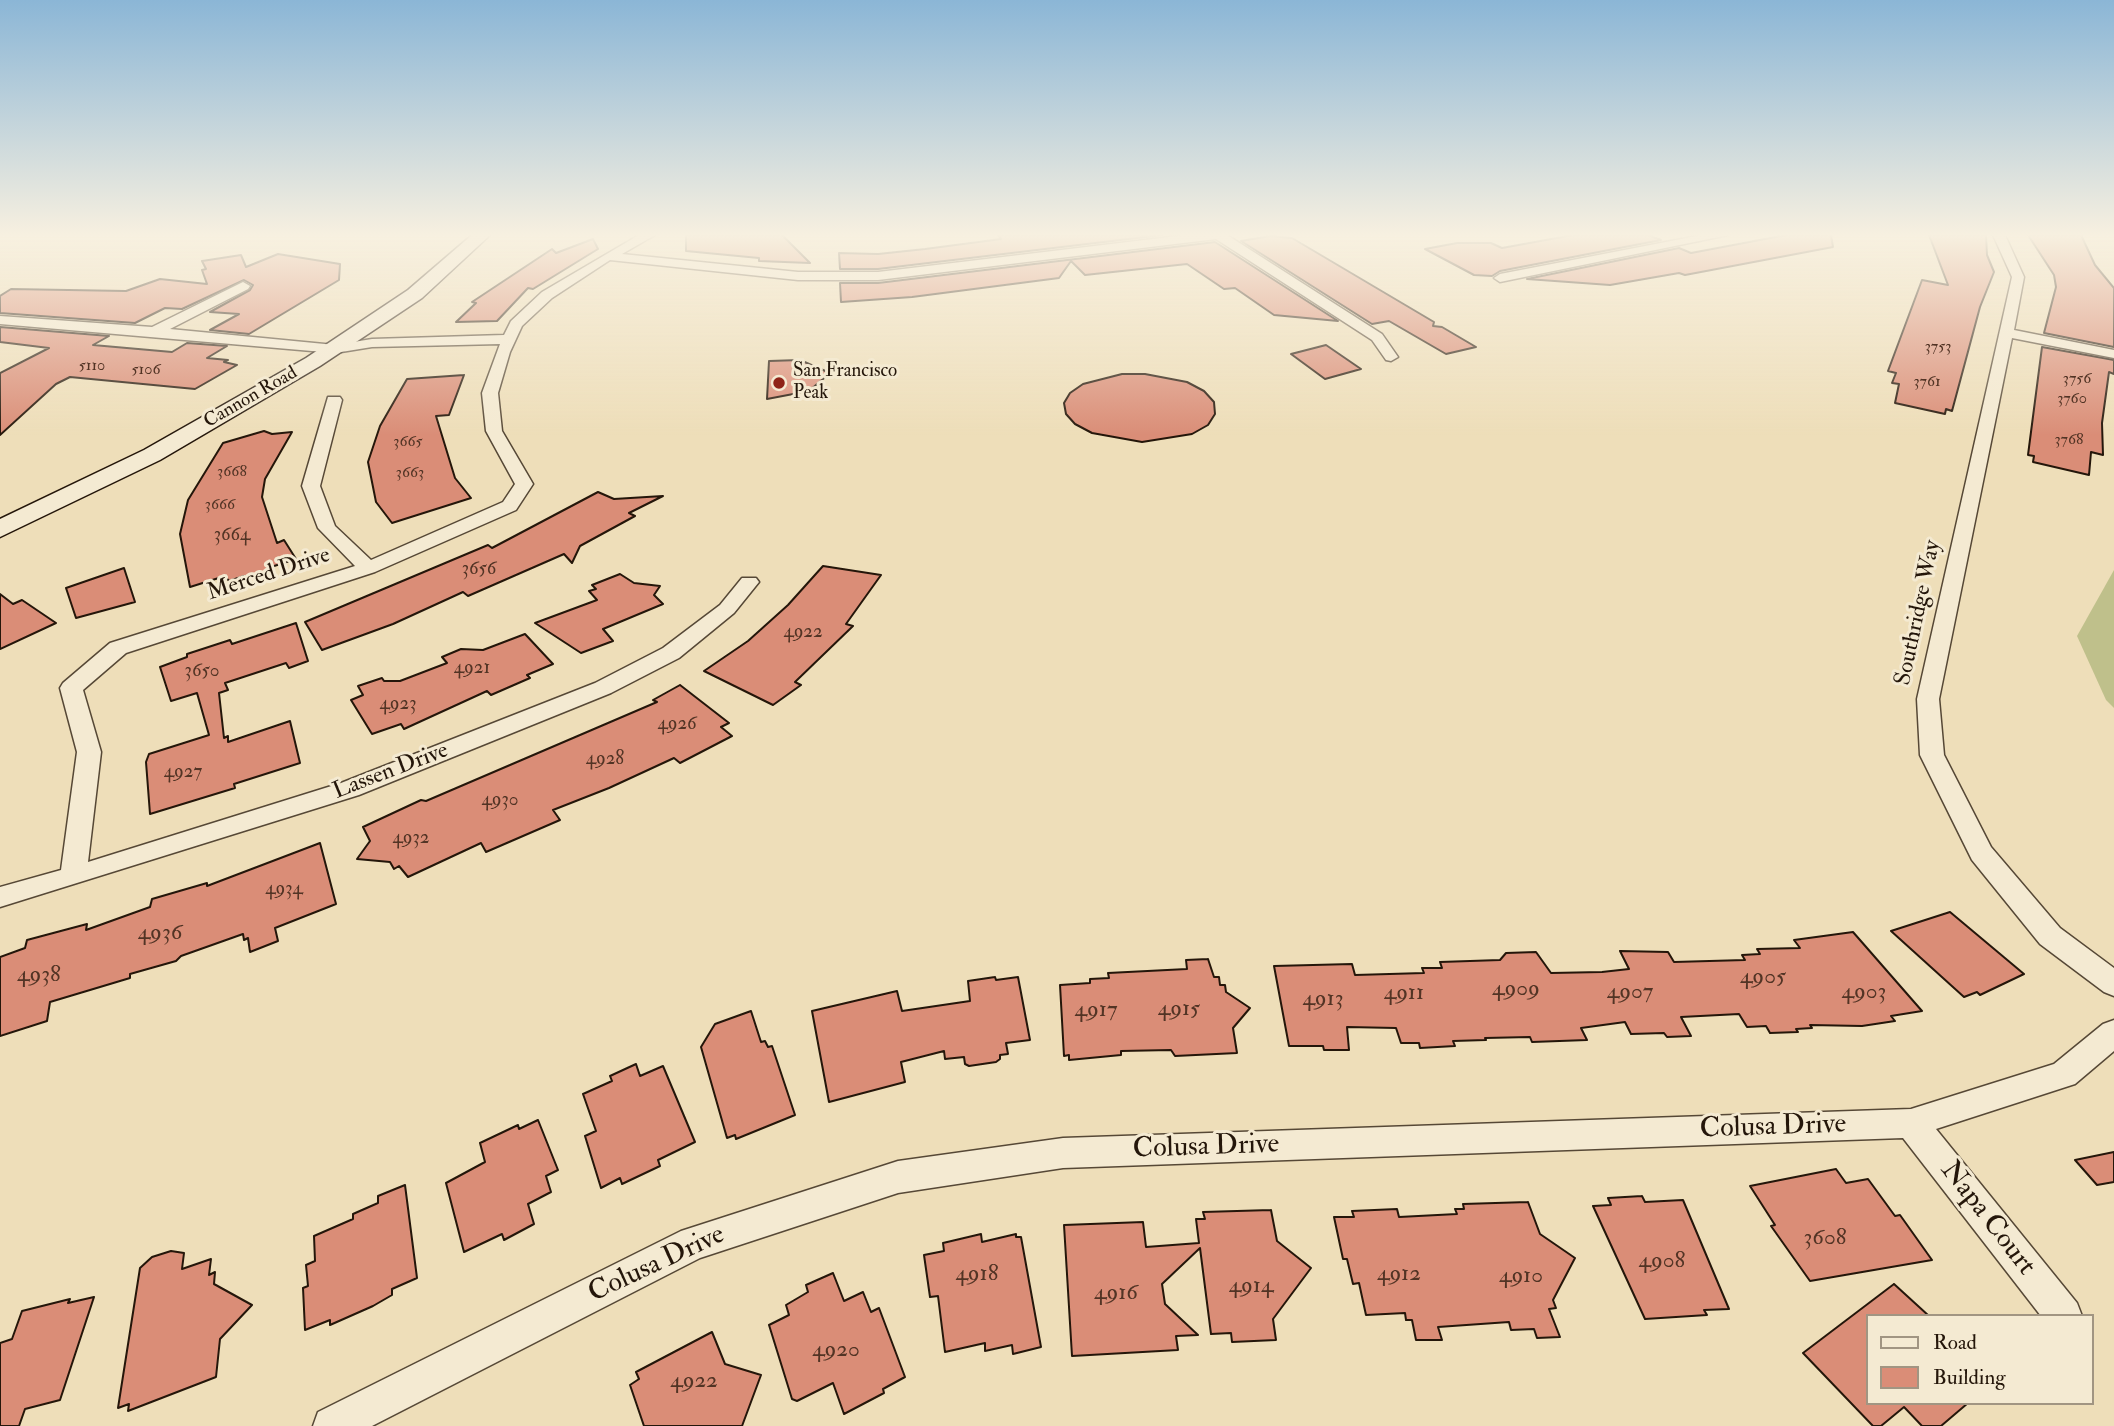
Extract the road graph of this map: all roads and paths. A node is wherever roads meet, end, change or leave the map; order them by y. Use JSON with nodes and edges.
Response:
{"nodes":[{"id":1,"x":213,"y":302,"type":"edge"},
{"id":2,"x":370,"y":302,"type":"edge"},
{"id":3,"x":404,"y":302,"type":"edge"},
{"id":4,"x":542,"y":302,"type":"edge"},
{"id":5,"x":1322,"y":302,"type":"edge"},
{"id":6,"x":2012,"y":302,"type":"edge"},
{"id":7,"x":0,"y":320,"type":"edge"},
{"id":8,"x":154,"y":332,"type":"junction"},
{"id":9,"x":2004,"y":332,"type":"junction"},
{"id":10,"x":506,"y":345,"type":"junction"},
{"id":11,"x":304,"y":347,"type":"junction"},
{"id":12,"x":335,"y":349,"type":"junction"},
{"id":13,"x":2114,"y":355,"type":"edge"},
{"id":14,"x":1391,"y":357,"type":"dead end"},
{"id":15,"x":334,"y":400,"type":"dead end"},
{"id":16,"x":0,"y":507,"type":"edge"},
{"id":17,"x":0,"y":529,"type":"edge"},
{"id":18,"x":368,"y":568,"type":"junction"},
{"id":19,"x":749,"y":582,"type":"dead end"},
{"id":20,"x":73,"y":877,"type":"junction"},
{"id":21,"x":0,"y":897,"type":"edge"},
{"id":22,"x":2114,"y":984,"type":"edge"},
{"id":23,"x":2114,"y":1033,"type":"edge"},
{"id":24,"x":1911,"y":1123,"type":"junction"},
{"id":25,"x":2062,"y":1314,"type":"edge"},
{"id":26,"x":332,"y":1426,"type":"edge"}],
"edges":[{"from":1,"to":8,"type":"street"},
{"from":2,"to":11,"type":"main road","name":"Cannon Road"},
{"from":3,"to":12,"type":"main road","name":"Cannon Road"},
{"from":4,"to":10,"type":"street"},
{"from":5,"to":14,"type":"street"},
{"from":6,"to":9,"type":"street","name":"Southridge Way"},
{"from":7,"to":8,"type":"street"},
{"from":8,"to":11,"type":"street"},
{"from":9,"to":13,"type":"street"},
{"from":9,"to":22,"type":"street","name":"Southridge Way"},
{"from":10,"to":12,"type":"street"},
{"from":10,"to":18,"type":"street","name":"Merced Drive"},
{"from":11,"to":12,"type":"street"},
{"from":11,"to":16,"type":"main road","name":"Cannon Road"},
{"from":12,"to":17,"type":"main road","name":"Cannon Road"},
{"from":15,"to":18,"type":"street"},
{"from":18,"to":20,"type":"street","name":"Merced Drive"},
{"from":19,"to":20,"type":"street","name":"Lassen Drive"},
{"from":20,"to":21,"type":"street","name":"Lassen Drive"},
{"from":23,"to":24,"type":"street","name":"Colusa Drive"},
{"from":24,"to":25,"type":"street","name":"Napa Court"},
{"from":24,"to":26,"type":"street","name":"Colusa Drive"}]}
